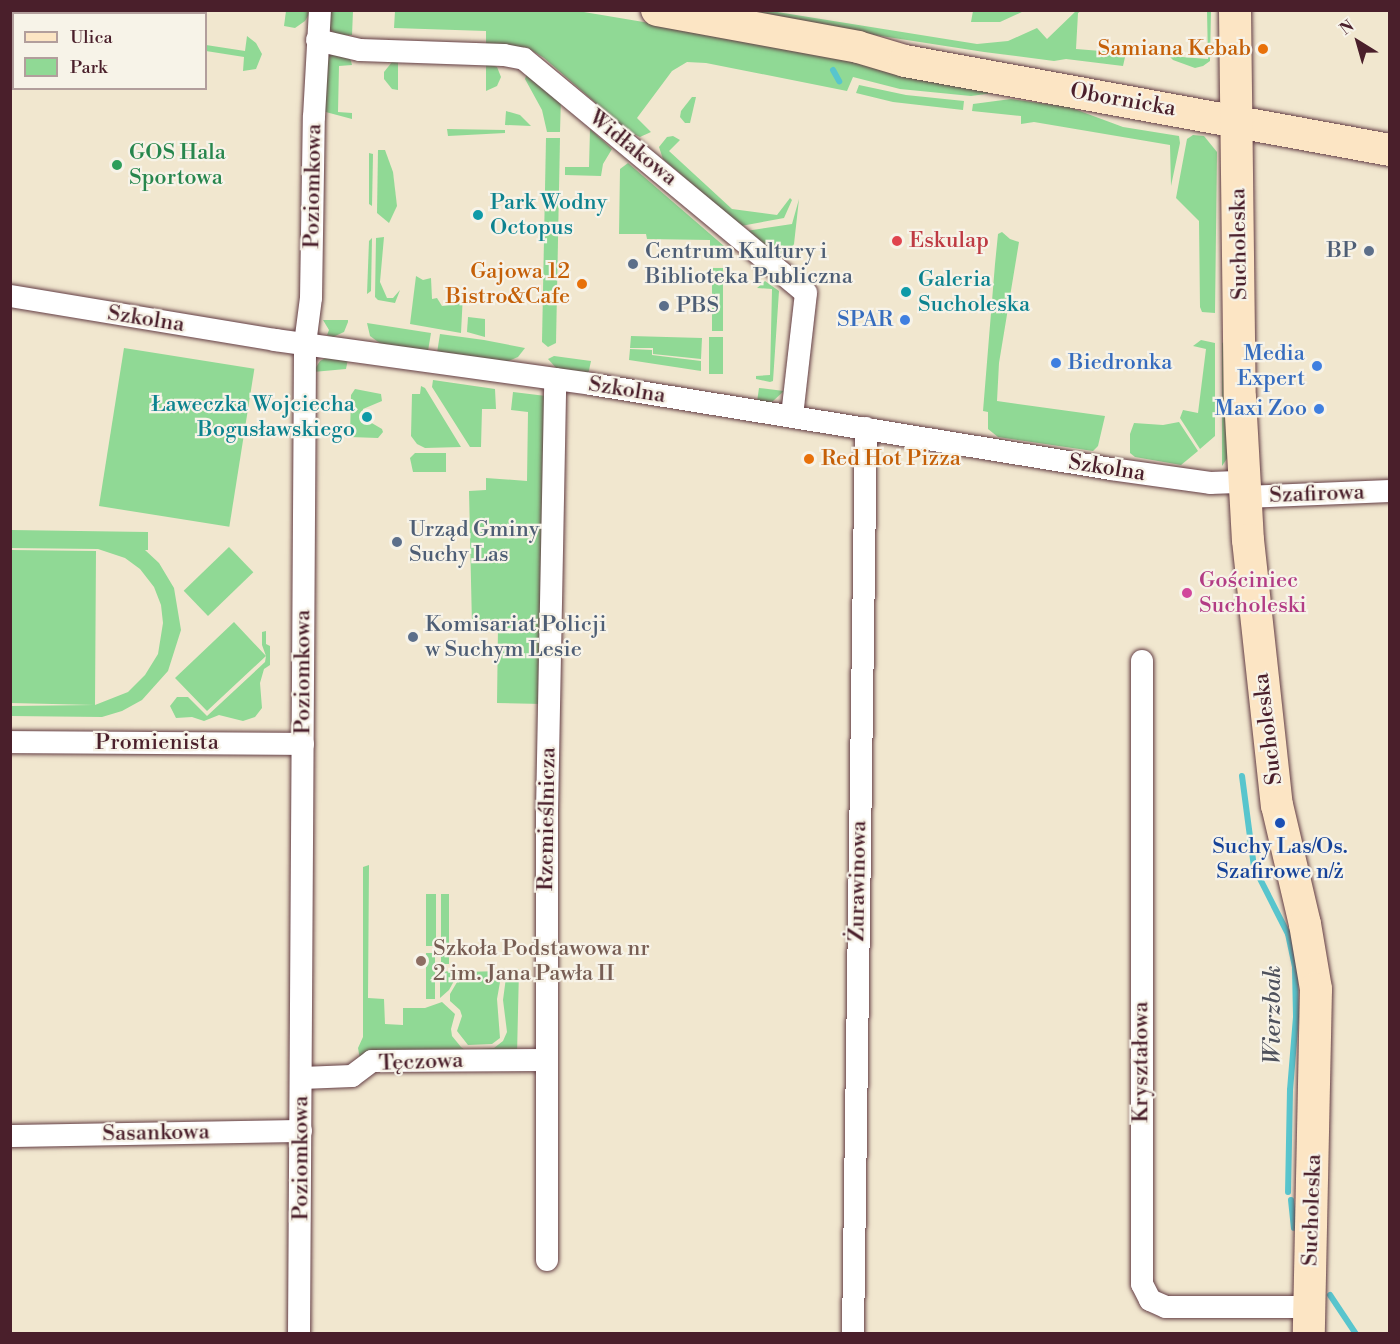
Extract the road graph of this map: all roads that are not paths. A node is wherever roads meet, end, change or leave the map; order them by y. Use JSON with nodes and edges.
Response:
{"nodes":[{"id":1,"x":320,"y":10,"type":"edge"},
{"id":2,"x":657,"y":10,"type":"edge"},
{"id":3,"x":1235,"y":10,"type":"edge"},
{"id":4,"x":317,"y":40,"type":"junction"},
{"id":5,"x":1236,"y":110,"type":"junction"},
{"id":6,"x":1389,"y":129,"type":"edge"},
{"id":7,"x":1389,"y":150,"type":"edge"},
{"id":8,"x":10,"y":296,"type":"edge"},
{"id":9,"x":305,"y":344,"type":"junction"},
{"id":10,"x":555,"y":378,"type":"junction"},
{"id":11,"x":792,"y":416,"type":"junction"},
{"id":12,"x":866,"y":428,"type":"junction"},
{"id":13,"x":1244,"y":490,"type":"junction"},
{"id":14,"x":1389,"y":491,"type":"edge"},
{"id":15,"x":1142,"y":662,"type":"dead end"},
{"id":16,"x":10,"y":742,"type":"edge"},
{"id":17,"x":303,"y":744,"type":"junction"},
{"id":18,"x":545,"y":1060,"type":"junction"},
{"id":19,"x":302,"y":1078,"type":"junction"},
{"id":20,"x":302,"y":1131,"type":"junction"},
{"id":21,"x":10,"y":1136,"type":"edge"},
{"id":22,"x":547,"y":1260,"type":"dead end"},
{"id":23,"x":1309,"y":1320,"type":"edge"},
{"id":24,"x":299,"y":1334,"type":"edge"},
{"id":25,"x":853,"y":1334,"type":"edge"}],
"edges":[{"from":1,"to":4,"type":"street","name":"Poziomkowa"},
{"from":2,"to":5,"type":"street","name":"Obornicka"},
{"from":3,"to":5,"type":"street","name":"Sucholeska"},
{"from":4,"to":9,"type":"street","name":"Poziomkowa"},
{"from":4,"to":11,"type":"street","name":"Widłakowa"},
{"from":5,"to":6,"type":"street","name":"Obornicka"},
{"from":5,"to":7,"type":"street","name":"Obornicka"},
{"from":5,"to":13,"type":"street","name":"Sucholeska"},
{"from":8,"to":9,"type":"street","name":"Szkolna"},
{"from":9,"to":10,"type":"street","name":"Szkolna"},
{"from":9,"to":17,"type":"street","name":"Poziomkowa"},
{"from":10,"to":11,"type":"street","name":"Szkolna"},
{"from":10,"to":18,"type":"street","name":"Rzemieślnicza"},
{"from":11,"to":12,"type":"street","name":"Szkolna"},
{"from":12,"to":13,"type":"street","name":"Szkolna"},
{"from":12,"to":25,"type":"street","name":"Żurawinowa"},
{"from":13,"to":14,"type":"street","name":"Szafirowa"},
{"from":13,"to":23,"type":"street","name":"Sucholeska"},
{"from":15,"to":23,"type":"street","name":"Kryształowa"},
{"from":16,"to":17,"type":"street","name":"Promienista"},
{"from":17,"to":19,"type":"street","name":"Poziomkowa"},
{"from":18,"to":19,"type":"street","name":"Tęczowa"},
{"from":18,"to":22,"type":"street","name":"Rzemieślnicza"},
{"from":19,"to":20,"type":"street","name":"Poziomkowa"},
{"from":20,"to":21,"type":"street","name":"Sasankowa"},
{"from":20,"to":24,"type":"street","name":"Poziomkowa"}]}
